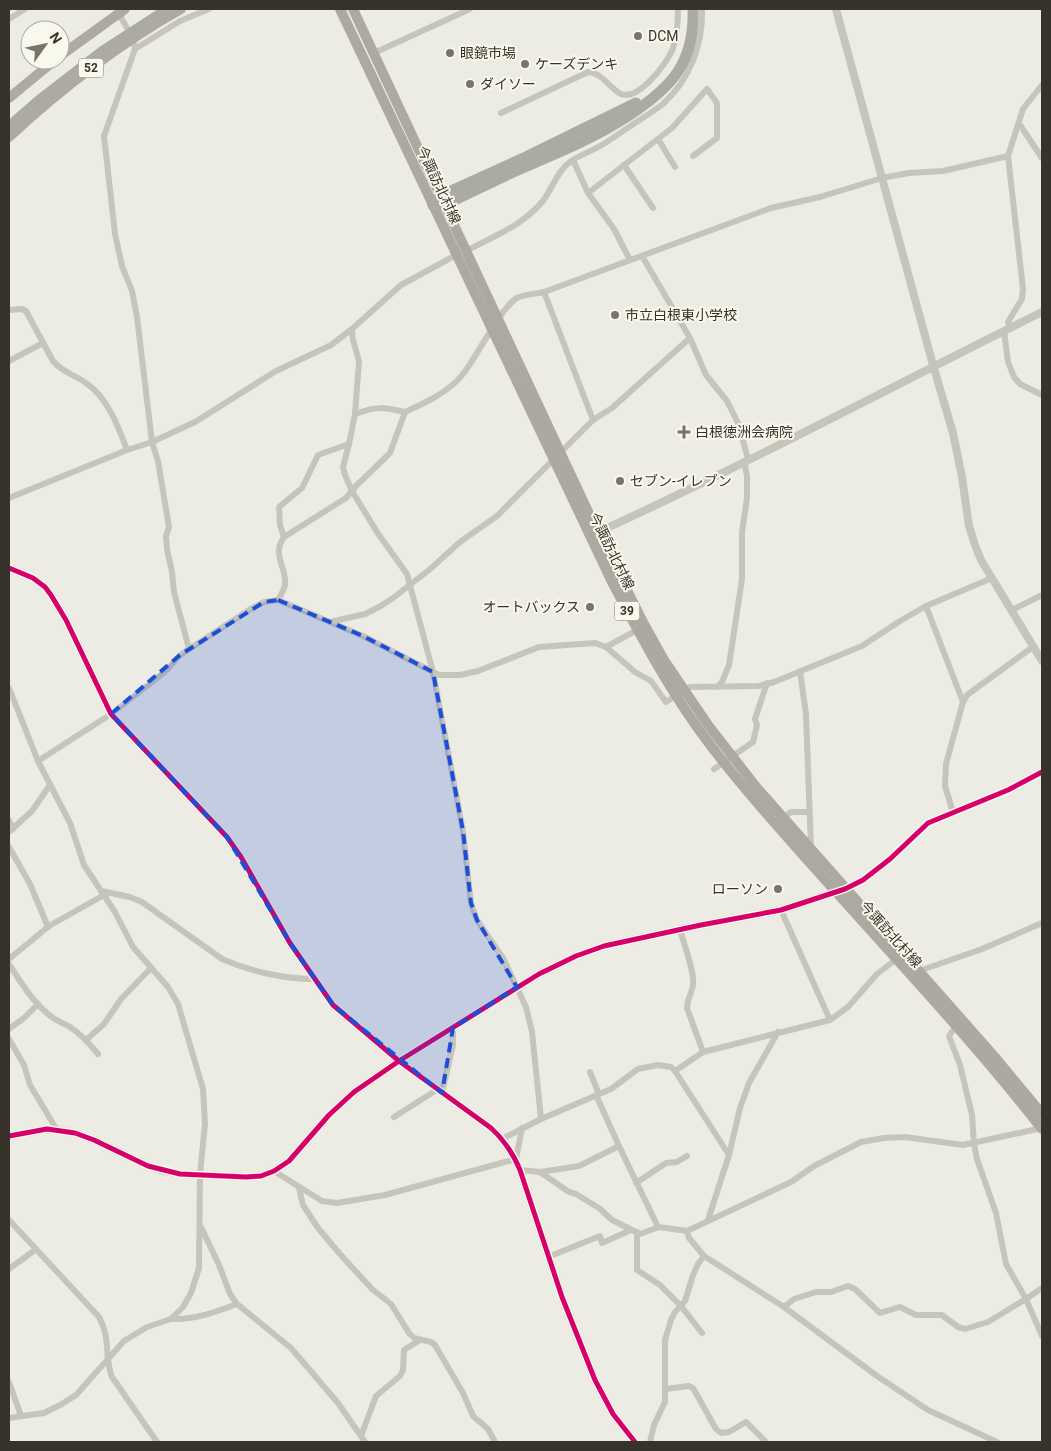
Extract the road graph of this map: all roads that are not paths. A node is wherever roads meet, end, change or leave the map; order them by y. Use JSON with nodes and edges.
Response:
{"nodes":[{"id":1,"x":25,"y":9,"type":"edge"},
{"id":2,"x":158,"y":9,"type":"edge"},
{"id":3,"x":168,"y":9,"type":"edge"},
{"id":4,"x":181,"y":9,"type":"edge"},
{"id":5,"x":209,"y":9,"type":"edge"},
{"id":6,"x":340,"y":9,"type":"edge"},
{"id":7,"x":353,"y":9,"type":"edge"},
{"id":8,"x":470,"y":9,"type":"edge"},
{"id":9,"x":678,"y":9,"type":"edge"},
{"id":10,"x":686,"y":9,"type":"edge"},
{"id":11,"x":693,"y":9,"type":"edge"},
{"id":12,"x":702,"y":9,"type":"edge"},
{"id":13,"x":836,"y":9,"type":"edge"},
{"id":14,"x":120,"y":10,"type":"edge"},
{"id":15,"x":9,"y":19,"type":"edge"},
{"id":16,"x":134,"y":44,"type":"junction"},
{"id":17,"x":70,"y":48,"type":"edge"},
{"id":18,"x":374,"y":53,"type":"junction"},
{"id":19,"x":42,"y":70,"type":"edge"},
{"id":20,"x":1042,"y":85,"type":"edge"},
{"id":21,"x":9,"y":98,"type":"edge"},
{"id":22,"x":501,"y":113,"type":"dead end"},
{"id":23,"x":9,"y":121,"type":"edge"},
{"id":24,"x":1020,"y":125,"type":"junction"},
{"id":25,"x":9,"y":128,"type":"edge"},
{"id":26,"x":9,"y":137,"type":"edge"},
{"id":27,"x":658,"y":139,"type":"junction"},
{"id":28,"x":693,"y":156,"type":"dead end"},
{"id":29,"x":1008,"y":156,"type":"junction"},
{"id":30,"x":1042,"y":158,"type":"edge"},
{"id":31,"x":573,"y":160,"type":"junction"},
{"id":32,"x":624,"y":165,"type":"junction"},
{"id":33,"x":675,"y":167,"type":"dead end"},
{"id":34,"x":882,"y":178,"type":"junction"},
{"id":35,"x":588,"y":193,"type":"junction"},
{"id":36,"x":439,"y":202,"type":"junction"},
{"id":37,"x":653,"y":208,"type":"dead end"},
{"id":38,"x":461,"y":253,"type":"junction"},
{"id":39,"x":642,"y":256,"type":"junction"},
{"id":40,"x":630,"y":260,"type":"junction"},
{"id":41,"x":544,"y":292,"type":"junction"},
{"id":42,"x":9,"y":310,"type":"edge"},
{"id":43,"x":1042,"y":312,"type":"edge"},
{"id":44,"x":498,"y":321,"type":"junction"},
{"id":45,"x":352,"y":329,"type":"junction"},
{"id":46,"x":1007,"y":329,"type":"junction"},
{"id":47,"x":492,"y":331,"type":"junction"},
{"id":48,"x":690,"y":338,"type":"junction"},
{"id":49,"x":43,"y":343,"type":"junction"},
{"id":50,"x":9,"y":361,"type":"edge"},
{"id":51,"x":933,"y":366,"type":"junction"},
{"id":52,"x":1042,"y":395,"type":"edge"},
{"id":53,"x":405,"y":412,"type":"junction"},
{"id":54,"x":355,"y":414,"type":"junction"},
{"id":55,"x":593,"y":420,"type":"junction"},
{"id":56,"x":152,"y":442,"type":"junction"},
{"id":57,"x":349,"y":444,"type":"junction"},
{"id":58,"x":127,"y":450,"type":"junction"},
{"id":59,"x":556,"y":456,"type":"junction"},
{"id":60,"x":746,"y":460,"type":"junction"},
{"id":61,"x":352,"y":490,"type":"junction"},
{"id":62,"x":9,"y":498,"type":"edge"},
{"id":63,"x":594,"y":534,"type":"junction"},
{"id":64,"x":284,"y":537,"type":"junction"},
{"id":65,"x":9,"y":568,"type":"edge"},
{"id":66,"x":992,"y":578,"type":"junction"},
{"id":67,"x":410,"y":584,"type":"junction"},
{"id":68,"x":1042,"y":595,"type":"edge"},
{"id":69,"x":278,"y":600,"type":"junction"},
{"id":70,"x":926,"y":606,"type":"junction"},
{"id":71,"x":1012,"y":610,"type":"junction"},
{"id":72,"x":330,"y":622,"type":"junction"},
{"id":73,"x":637,"y":630,"type":"junction"},
{"id":74,"x":606,"y":646,"type":"junction"},
{"id":75,"x":1034,"y":646,"type":"junction"},
{"id":76,"x":189,"y":649,"type":"junction"},
{"id":77,"x":1042,"y":661,"type":"edge"},
{"id":78,"x":800,"y":671,"type":"junction"},
{"id":79,"x":433,"y":672,"type":"junction"},
{"id":80,"x":767,"y":684,"type":"junction"},
{"id":81,"x":717,"y":686,"type":"junction"},
{"id":82,"x":9,"y":688,"type":"edge"},
{"id":83,"x":680,"y":693,"type":"junction"},
{"id":84,"x":963,"y":702,"type":"junction"},
{"id":85,"x":111,"y":714,"type":"junction"},
{"id":86,"x":728,"y":759,"type":"junction"},
{"id":87,"x":38,"y":761,"type":"junction"},
{"id":88,"x":714,"y":769,"type":"dead end"},
{"id":89,"x":1042,"y":772,"type":"edge"},
{"id":90,"x":50,"y":785,"type":"junction"},
{"id":91,"x":809,"y":812,"type":"junction"},
{"id":92,"x":953,"y":812,"type":"junction"},
{"id":93,"x":783,"y":818,"type":"junction"},
{"id":94,"x":9,"y":820,"type":"edge"},
{"id":95,"x":11,"y":830,"type":"edge"},
{"id":96,"x":9,"y":848,"type":"edge"},
{"id":97,"x":812,"y":850,"type":"junction"},
{"id":98,"x":841,"y":890,"type":"junction"},
{"id":99,"x":103,"y":893,"type":"junction"},
{"id":100,"x":781,"y":910,"type":"junction"},
{"id":101,"x":1042,"y":923,"type":"edge"},
{"id":102,"x":48,"y":927,"type":"junction"},
{"id":103,"x":680,"y":929,"type":"junction"},
{"id":104,"x":900,"y":956,"type":"junction"},
{"id":105,"x":9,"y":959,"type":"edge"},
{"id":106,"x":9,"y":964,"type":"edge"},
{"id":107,"x":151,"y":968,"type":"junction"},
{"id":108,"x":919,"y":971,"type":"junction"},
{"id":109,"x":313,"y":978,"type":"junction"},
{"id":110,"x":517,"y":987,"type":"junction"},
{"id":111,"x":38,"y":1004,"type":"junction"},
{"id":112,"x":830,"y":1020,"type":"junction"},
{"id":113,"x":956,"y":1026,"type":"junction"},
{"id":114,"x":453,"y":1028,"type":"junction"},
{"id":115,"x":9,"y":1029,"type":"edge"},
{"id":116,"x":778,"y":1032,"type":"junction"},
{"id":117,"x":9,"y":1039,"type":"edge"},
{"id":118,"x":86,"y":1040,"type":"junction"},
{"id":119,"x":703,"y":1052,"type":"junction"},
{"id":120,"x":98,"y":1054,"type":"dead end"},
{"id":121,"x":399,"y":1061,"type":"junction"},
{"id":122,"x":675,"y":1071,"type":"junction"},
{"id":123,"x":590,"y":1072,"type":"dead end"},
{"id":124,"x":440,"y":1091,"type":"junction"},
{"id":125,"x":597,"y":1095,"type":"junction"},
{"id":126,"x":1042,"y":1114,"type":"edge"},
{"id":127,"x":394,"y":1117,"type":"dead end"},
{"id":128,"x":541,"y":1119,"type":"junction"},
{"id":129,"x":522,"y":1128,"type":"junction"},
{"id":130,"x":1042,"y":1129,"type":"edge"},
{"id":131,"x":58,"y":1130,"type":"junction"},
{"id":132,"x":9,"y":1136,"type":"edge"},
{"id":133,"x":502,"y":1139,"type":"junction"},
{"id":134,"x":974,"y":1144,"type":"junction"},
{"id":135,"x":618,"y":1146,"type":"junction"},
{"id":136,"x":729,"y":1155,"type":"junction"},
{"id":137,"x":687,"y":1156,"type":"dead end"},
{"id":138,"x":516,"y":1160,"type":"junction"},
{"id":139,"x":520,"y":1170,"type":"junction"},
{"id":140,"x":274,"y":1171,"type":"junction"},
{"id":141,"x":540,"y":1172,"type":"junction"},
{"id":142,"x":200,"y":1174,"type":"junction"},
{"id":143,"x":636,"y":1183,"type":"junction"},
{"id":144,"x":299,"y":1188,"type":"junction"},
{"id":145,"x":9,"y":1220,"type":"edge"},
{"id":146,"x":708,"y":1220,"type":"junction"},
{"id":147,"x":199,"y":1224,"type":"junction"},
{"id":148,"x":658,"y":1227,"type":"junction"},
{"id":149,"x":634,"y":1231,"type":"junction"},
{"id":150,"x":687,"y":1231,"type":"junction"},
{"id":151,"x":36,"y":1250,"type":"junction"},
{"id":152,"x":548,"y":1256,"type":"junction"},
{"id":153,"x":704,"y":1256,"type":"junction"},
{"id":154,"x":9,"y":1269,"type":"edge"},
{"id":155,"x":1042,"y":1288,"type":"edge"},
{"id":156,"x":1026,"y":1299,"type":"junction"},
{"id":157,"x":237,"y":1304,"type":"junction"},
{"id":158,"x":681,"y":1306,"type":"junction"},
{"id":159,"x":784,"y":1307,"type":"junction"},
{"id":160,"x":171,"y":1319,"type":"junction"},
{"id":161,"x":702,"y":1333,"type":"dead end"},
{"id":162,"x":1042,"y":1336,"type":"edge"},
{"id":163,"x":420,"y":1340,"type":"junction"},
{"id":164,"x":108,"y":1359,"type":"junction"},
{"id":165,"x":9,"y":1382,"type":"edge"},
{"id":166,"x":665,"y":1389,"type":"junction"},
{"id":167,"x":21,"y":1416,"type":"junction"},
{"id":168,"x":9,"y":1418,"type":"edge"},
{"id":169,"x":361,"y":1436,"type":"junction"},
{"id":170,"x":157,"y":1442,"type":"edge"},
{"id":171,"x":365,"y":1442,"type":"edge"},
{"id":172,"x":495,"y":1442,"type":"edge"},
{"id":173,"x":635,"y":1442,"type":"edge"},
{"id":174,"x":650,"y":1442,"type":"edge"},
{"id":175,"x":766,"y":1442,"type":"edge"},
{"id":176,"x":997,"y":1442,"type":"edge"}],
"edges":[{"from":1,"to":15,"type":"street"},
{"from":2,"to":23,"type":"highway"},
{"from":3,"to":25,"type":"highway","bridge":true},
{"from":4,"to":16,"type":"highway","number":"52"},
{"from":5,"to":16,"type":"street"},
{"from":6,"to":36,"type":"main road","name":"今諏訪北村線","number":"39"},
{"from":7,"to":18,"type":"main road","name":"今諏訪北村線","number":"39"},
{"from":8,"to":18,"type":"street"},
{"from":9,"to":22,"type":"street"},
{"from":10,"to":36,"type":"highway"},
{"from":11,"to":36,"type":"highway"},
{"from":12,"to":31,"type":"street"},
{"from":13,"to":34,"type":"street"},
{"from":14,"to":16,"type":"street"},
{"from":14,"to":17,"type":"highway","number":"52"},
{"from":16,"to":26,"type":"highway","number":"52"},
{"from":16,"to":56,"type":"street"},
{"from":18,"to":36,"type":"main road","name":"今諏訪北村線","number":"39"},
{"from":19,"to":21,"type":"highway"},
{"from":20,"to":24,"type":"street"},
{"from":24,"to":29,"type":"street"},
{"from":24,"to":30,"type":"street"},
{"from":27,"to":28,"type":"street"},
{"from":27,"to":32,"type":"street"},
{"from":27,"to":33,"type":"street"},
{"from":29,"to":34,"type":"street"},
{"from":29,"to":46,"type":"street"},
{"from":31,"to":35,"type":"street"},
{"from":31,"to":38,"type":"street"},
{"from":32,"to":35,"type":"street"},
{"from":32,"to":37,"type":"street"},
{"from":34,"to":39,"type":"street"},
{"from":34,"to":51,"type":"street"},
{"from":35,"to":40,"type":"street"},
{"from":36,"to":38,"type":"main road","name":"今諏訪北村線","number":"39"},
{"from":38,"to":44,"type":"main road","name":"今諏訪北村線","number":"39"},
{"from":38,"to":45,"type":"street"},
{"from":38,"to":47,"type":"main road","name":"今諏訪北村線","number":"39"},
{"from":39,"to":40,"type":"street"},
{"from":39,"to":48,"type":"street"},
{"from":40,"to":41,"type":"street"},
{"from":41,"to":44,"type":"street"},
{"from":41,"to":55,"type":"street"},
{"from":42,"to":49,"type":"street"},
{"from":43,"to":46,"type":"street"},
{"from":44,"to":47,"type":"street"},
{"from":44,"to":59,"type":"main road","name":"今諏訪北村線","number":"39"},
{"from":45,"to":54,"type":"street"},
{"from":45,"to":56,"type":"street"},
{"from":46,"to":51,"type":"street"},
{"from":46,"to":52,"type":"street"},
{"from":47,"to":53,"type":"street"},
{"from":47,"to":59,"type":"main road","name":"今諏訪北村線","number":"39"},
{"from":48,"to":55,"type":"street"},
{"from":48,"to":60,"type":"street"},
{"from":49,"to":50,"type":"street"},
{"from":49,"to":58,"type":"street"},
{"from":51,"to":60,"type":"street"},
{"from":51,"to":66,"type":"street"},
{"from":53,"to":54,"type":"street"},
{"from":53,"to":61,"type":"street"},
{"from":54,"to":57,"type":"street"},
{"from":55,"to":59,"type":"street"},
{"from":56,"to":58,"type":"street"},
{"from":56,"to":76,"type":"street"},
{"from":57,"to":61,"type":"street"},
{"from":57,"to":64,"type":"street"},
{"from":58,"to":62,"type":"street"},
{"from":59,"to":63,"type":"main road","name":"今諏訪北村線","number":"39"},
{"from":59,"to":67,"type":"street"},
{"from":60,"to":63,"type":"street"},
{"from":60,"to":81,"type":"street"},
{"from":61,"to":64,"type":"street"},
{"from":61,"to":67,"type":"street"},
{"from":63,"to":73,"type":"main road","name":"今諏訪北村線","number":"39"},
{"from":63,"to":83,"type":"main road","name":"今諏訪北村線","number":"39"},
{"from":64,"to":69,"type":"street"},
{"from":65,"to":85,"type":"street"},
{"from":66,"to":70,"type":"street"},
{"from":66,"to":71,"type":"street"},
{"from":67,"to":72,"type":"street"},
{"from":67,"to":79,"type":"street"},
{"from":68,"to":71,"type":"street"},
{"from":69,"to":72,"type":"street"},
{"from":69,"to":76,"type":"street"},
{"from":70,"to":78,"type":"street"},
{"from":70,"to":84,"type":"street"},
{"from":71,"to":75,"type":"street"},
{"from":72,"to":79,"type":"street"},
{"from":73,"to":74,"type":"street"},
{"from":73,"to":83,"type":"main road","name":"今諏訪北村線","number":"39"},
{"from":74,"to":79,"type":"street"},
{"from":74,"to":83,"type":"street"},
{"from":75,"to":77,"type":"street"},
{"from":75,"to":84,"type":"street"},
{"from":76,"to":85,"type":"street"},
{"from":78,"to":80,"type":"street"},
{"from":78,"to":91,"type":"street"},
{"from":79,"to":110,"type":"street"},
{"from":80,"to":81,"type":"street"},
{"from":80,"to":86,"type":"street"},
{"from":81,"to":83,"type":"street"},
{"from":82,"to":87,"type":"street"},
{"from":83,"to":86,"type":"main road","name":"今諏訪北村線","number":"39"},
{"from":84,"to":92,"type":"street"},
{"from":85,"to":87,"type":"street"},
{"from":85,"to":109,"type":"street"},
{"from":86,"to":88,"type":"street"},
{"from":86,"to":93,"type":"main road","name":"今諏訪北村線","number":"39"},
{"from":86,"to":98,"type":"main road","name":"今諏訪北村線","number":"39"},
{"from":87,"to":90,"type":"street"},
{"from":89,"to":92,"type":"street"},
{"from":90,"to":95,"type":"street"},
{"from":90,"to":99,"type":"street"},
{"from":91,"to":93,"type":"street"},
{"from":91,"to":97,"type":"street"},
{"from":92,"to":98,"type":"street"},
{"from":93,"to":97,"type":"main road","name":"今諏訪北村線","number":"39"},
{"from":94,"to":95,"type":"street"},
{"from":96,"to":102,"type":"street"},
{"from":97,"to":98,"type":"main road","name":"今諏訪北村線","number":"39"},
{"from":98,"to":100,"type":"street"},
{"from":98,"to":104,"type":"main road","name":"今諏訪北村線","number":"39"},
{"from":99,"to":102,"type":"street"},
{"from":99,"to":107,"type":"street"},
{"from":99,"to":109,"type":"street"},
{"from":100,"to":103,"type":"street"},
{"from":100,"to":112,"type":"street"},
{"from":101,"to":108,"type":"street"},
{"from":102,"to":105,"type":"street"},
{"from":103,"to":110,"type":"street"},
{"from":103,"to":119,"type":"street"},
{"from":104,"to":108,"type":"main road","name":"今諏訪北村線","number":"39"},
{"from":104,"to":112,"type":"street"},
{"from":104,"to":113,"type":"main road","name":"今諏訪北村線","number":"39"},
{"from":106,"to":111,"type":"street"},
{"from":107,"to":118,"type":"street"},
{"from":107,"to":142,"type":"street"},
{"from":108,"to":126,"type":"main road","name":"今諏訪北村線","number":"39"},
{"from":109,"to":121,"type":"street"},
{"from":110,"to":114,"type":"street"},
{"from":110,"to":128,"type":"street"},
{"from":111,"to":115,"type":"street"},
{"from":111,"to":118,"type":"street"},
{"from":112,"to":116,"type":"street"},
{"from":113,"to":130,"type":"main road","name":"今諏訪北村線","number":"39"},
{"from":113,"to":134,"type":"street"},
{"from":114,"to":121,"type":"street"},
{"from":114,"to":124,"type":"street"},
{"from":116,"to":119,"type":"street"},
{"from":116,"to":136,"type":"street"},
{"from":117,"to":131,"type":"street"},
{"from":118,"to":120,"type":"street"},
{"from":119,"to":122,"type":"street"},
{"from":121,"to":124,"type":"street"},
{"from":121,"to":140,"type":"street"},
{"from":122,"to":125,"type":"street"},
{"from":122,"to":136,"type":"street"},
{"from":123,"to":125,"type":"street"},
{"from":124,"to":127,"type":"street"},
{"from":124,"to":133,"type":"street"},
{"from":125,"to":128,"type":"street"},
{"from":125,"to":135,"type":"street"},
{"from":128,"to":129,"type":"street"},
{"from":129,"to":133,"type":"street"},
{"from":129,"to":138,"type":"street"},
{"from":130,"to":134,"type":"street"},
{"from":131,"to":132,"type":"street"},
{"from":131,"to":142,"type":"street"},
{"from":133,"to":138,"type":"street"},
{"from":134,"to":146,"type":"street"},
{"from":134,"to":156,"type":"street"},
{"from":135,"to":141,"type":"street"},
{"from":135,"to":143,"type":"street"},
{"from":136,"to":146,"type":"street"},
{"from":137,"to":143,"type":"street"},
{"from":138,"to":139,"type":"street"},
{"from":138,"to":144,"type":"street"},
{"from":139,"to":141,"type":"street"},
{"from":139,"to":152,"type":"street"},
{"from":140,"to":142,"type":"street"},
{"from":140,"to":144,"type":"street"},
{"from":141,"to":149,"type":"street"},
{"from":142,"to":147,"type":"street"},
{"from":143,"to":148,"type":"street"},
{"from":144,"to":163,"type":"street"},
{"from":145,"to":151,"type":"street"},
{"from":146,"to":150,"type":"street"},
{"from":147,"to":157,"type":"street"},
{"from":147,"to":160,"type":"street"},
{"from":148,"to":149,"type":"street"},
{"from":148,"to":150,"type":"street"},
{"from":149,"to":152,"type":"street"},
{"from":149,"to":158,"type":"street"},
{"from":150,"to":153,"type":"street"},
{"from":151,"to":154,"type":"street"},
{"from":151,"to":164,"type":"street"},
{"from":152,"to":173,"type":"street"},
{"from":153,"to":158,"type":"street"},
{"from":153,"to":159,"type":"street"},
{"from":155,"to":156,"type":"street"},
{"from":156,"to":159,"type":"street"},
{"from":156,"to":162,"type":"street"},
{"from":157,"to":160,"type":"street"},
{"from":157,"to":169,"type":"street"},
{"from":158,"to":161,"type":"street"},
{"from":158,"to":166,"type":"street"},
{"from":159,"to":176,"type":"street"},
{"from":160,"to":164,"type":"street"},
{"from":163,"to":169,"type":"street"},
{"from":163,"to":172,"type":"street"},
{"from":164,"to":167,"type":"street"},
{"from":164,"to":170,"type":"street"},
{"from":165,"to":167,"type":"street"},
{"from":166,"to":174,"type":"street"},
{"from":166,"to":175,"type":"street"},
{"from":167,"to":168,"type":"street"},
{"from":169,"to":171,"type":"street"}]}
